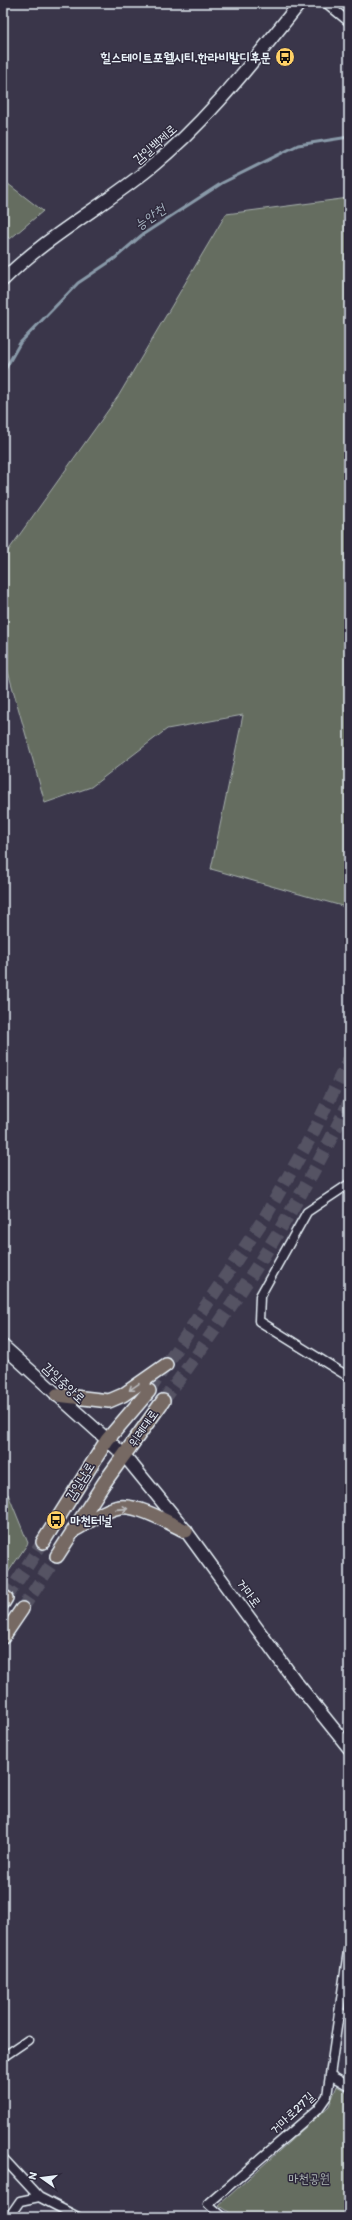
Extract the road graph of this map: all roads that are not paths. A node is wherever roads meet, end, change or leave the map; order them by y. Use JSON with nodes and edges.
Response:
{"nodes":[{"id":1,"x":300,"y":3,"type":"edge"},
{"id":2,"x":326,"y":3,"type":"edge"},
{"id":3,"x":349,"y":22,"type":"edge"},
{"id":4,"x":3,"y":280,"type":"edge"},
{"id":5,"x":349,"y":1184,"type":"edge"},
{"id":6,"x":3,"y":1346,"type":"edge"},
{"id":7,"x":166,"y":1365,"type":"dead end"},
{"id":8,"x":349,"y":1377,"type":"edge"},
{"id":9,"x":149,"y":1391,"type":"tunnel mouth"},
{"id":10,"x":57,"y":1395,"type":"junction"},
{"id":11,"x":163,"y":1401,"type":"tunnel mouth"},
{"id":12,"x":107,"y":1440,"type":"junction"},
{"id":13,"x":124,"y":1455,"type":"junction"},
{"id":14,"x":74,"y":1530,"type":"junction"},
{"id":15,"x":186,"y":1531,"type":"junction"},
{"id":16,"x":42,"y":1542,"type":"tunnel mouth"},
{"id":17,"x":57,"y":1556,"type":"tunnel mouth"},
{"id":18,"x":22,"y":1609,"type":"tunnel mouth"},
{"id":19,"x":3,"y":1637,"type":"edge"},
{"id":20,"x":349,"y":1748,"type":"edge"},
{"id":21,"x":349,"y":1944,"type":"edge"},
{"id":22,"x":339,"y":2012,"type":"junction"},
{"id":23,"x":349,"y":2017,"type":"edge"},
{"id":24,"x":28,"y":2040,"type":"dead end"},
{"id":25,"x":3,"y":2057,"type":"edge"},
{"id":26,"x":330,"y":2075,"type":"junction"},
{"id":27,"x":349,"y":2086,"type":"edge"},
{"id":28,"x":3,"y":2158,"type":"edge"},
{"id":29,"x":39,"y":2197,"type":"junction"},
{"id":30,"x":9,"y":2217,"type":"edge"},
{"id":31,"x":78,"y":2217,"type":"edge"},
{"id":32,"x":223,"y":2217,"type":"edge"}],
"edges":[{"from":1,"to":4,"type":"main road","name":"감일백제로"},
{"from":2,"to":3,"type":"street"},
{"from":5,"to":8,"type":"street"},
{"from":6,"to":10,"type":"main road","name":"감일중앙로"},
{"from":7,"to":10,"type":"main road","one_way":true},
{"from":9,"to":12,"type":"main road","name":"위례대로"},
{"from":10,"to":12,"type":"main road","name":"감일중앙로"},
{"from":11,"to":13,"type":"main road","name":"위례대로"},
{"from":12,"to":13,"type":"main road","name":"감일중앙로"},
{"from":12,"to":16,"type":"main road","name":"감일남로"},
{"from":13,"to":14,"type":"main road","name":"감일남로"},
{"from":13,"to":15,"type":"main road","name":"거마로"},
{"from":14,"to":15,"type":"main road","one_way":true},
{"from":14,"to":17,"type":"main road","name":"감일남로"},
{"from":15,"to":20,"type":"main road","name":"거마로"},
{"from":18,"to":19,"type":"main road"},
{"from":21,"to":22,"type":"street","name":"거마로27길"},
{"from":22,"to":23,"type":"street"},
{"from":22,"to":26,"type":"street","name":"거마로27길"},
{"from":24,"to":25,"type":"street"},
{"from":26,"to":27,"type":"street"},
{"from":26,"to":32,"type":"street","name":"거마로27길"},
{"from":28,"to":29,"type":"street"},
{"from":29,"to":30,"type":"street"},
{"from":29,"to":31,"type":"street"}]}
